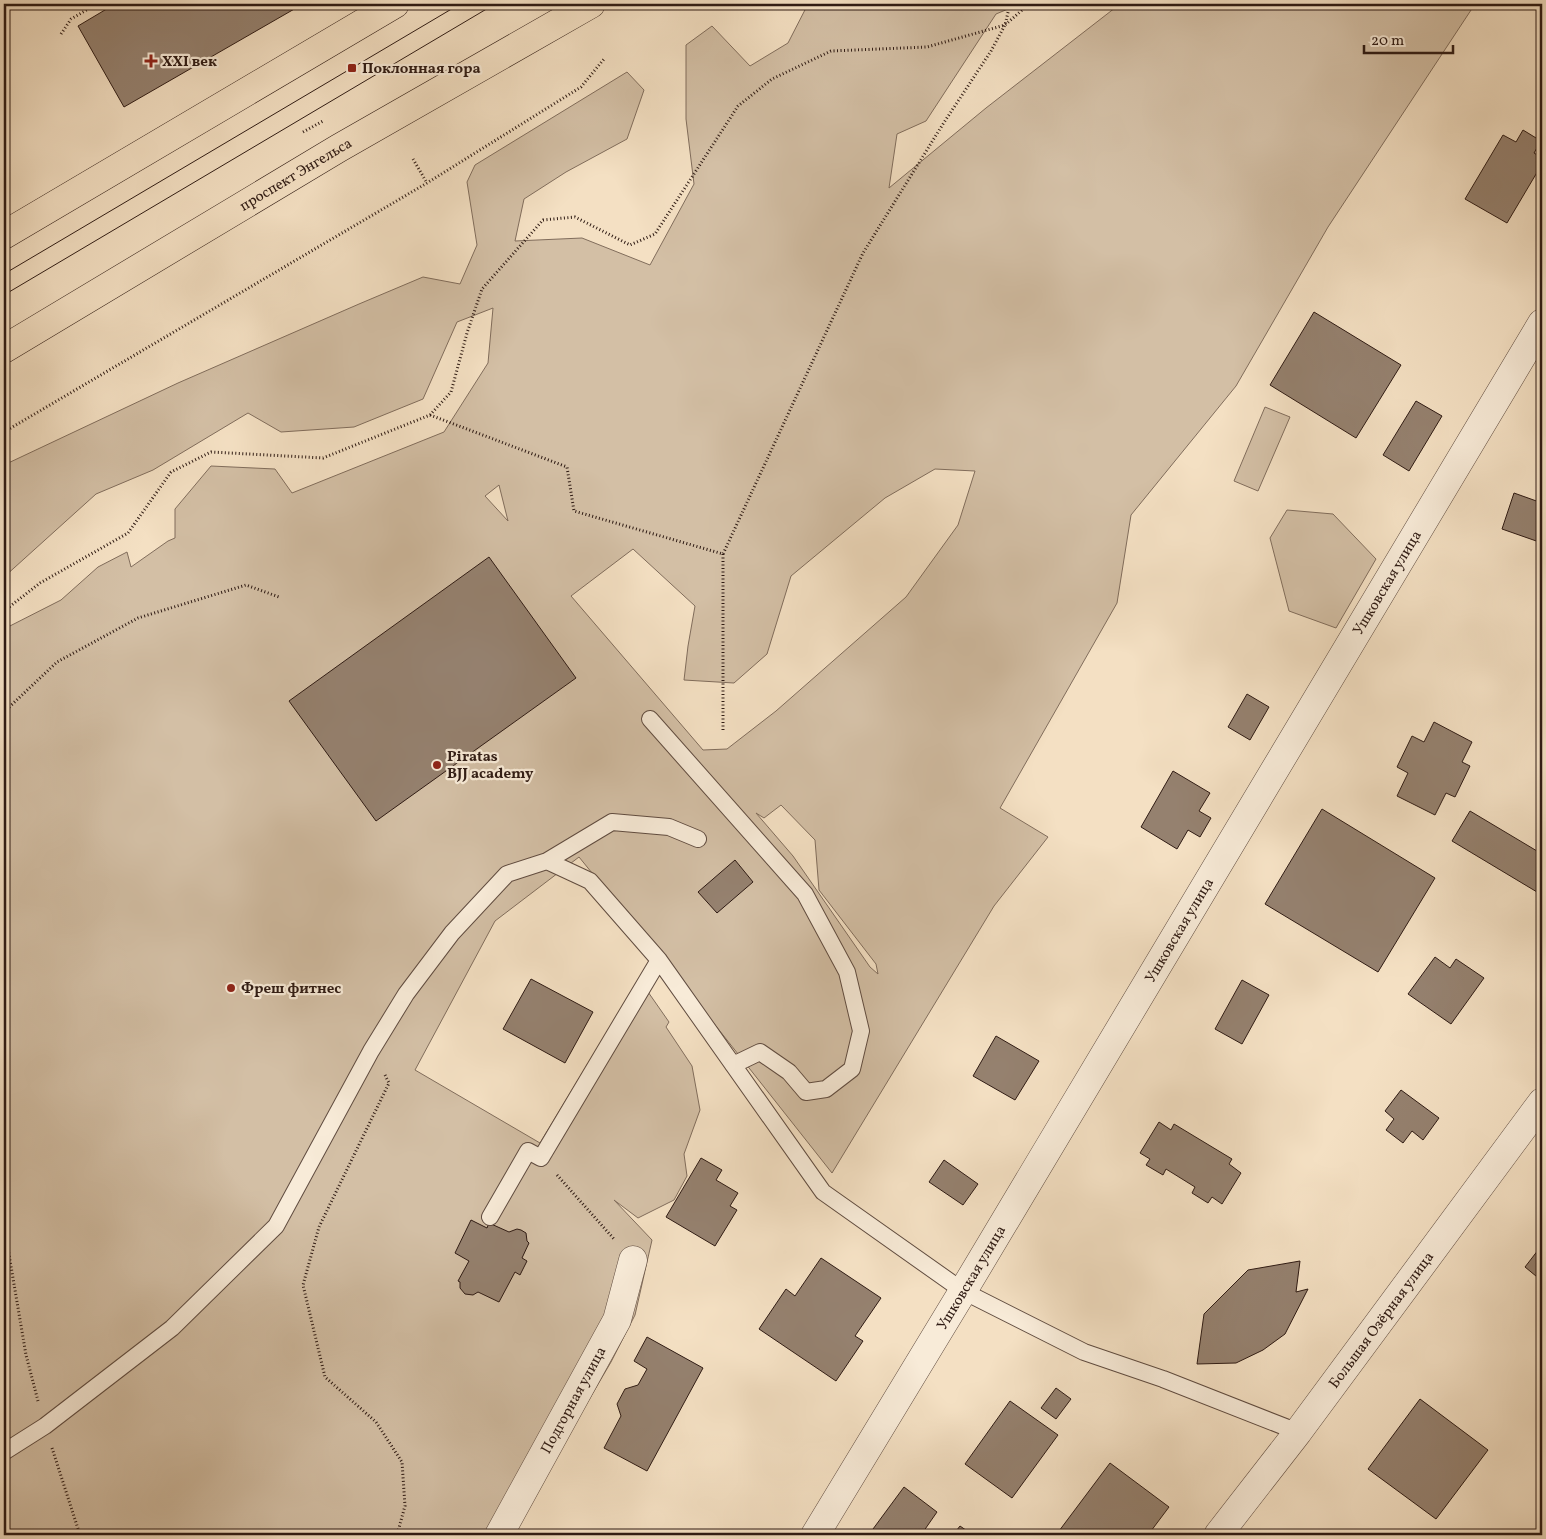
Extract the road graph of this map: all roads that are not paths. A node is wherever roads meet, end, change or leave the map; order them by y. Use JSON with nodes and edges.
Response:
{"nodes":[{"id":1,"x":396,"y":4,"type":"edge"},
{"id":2,"x":591,"y":4,"type":"edge"},
{"id":3,"x":4,"y":235,"type":"edge"},
{"id":4,"x":1542,"y":323,"type":"edge"},
{"id":5,"x":4,"y":349,"type":"edge"},
{"id":6,"x":650,"y":719,"type":"dead end"},
{"id":7,"x":698,"y":839,"type":"dead end"},
{"id":8,"x":547,"y":861,"type":"junction"},
{"id":9,"x":659,"y":960,"type":"junction"},
{"id":10,"x":733,"y":1065,"type":"junction"},
{"id":11,"x":1542,"y":1102,"type":"edge"},
{"id":12,"x":490,"y":1217,"type":"dead end"},
{"id":13,"x":633,"y":1260,"type":"road end"},
{"id":14,"x":963,"y":1291,"type":"junction"},
{"id":15,"x":1298,"y":1432,"type":"junction"},
{"id":16,"x":4,"y":1452,"type":"edge"},
{"id":17,"x":499,"y":1535,"type":"edge"},
{"id":18,"x":815,"y":1535,"type":"edge"},
{"id":19,"x":1218,"y":1535,"type":"edge"}],
"edges":[{"from":1,"to":3,"type":"main road"},
{"from":2,"to":5,"type":"main road","name":"проспект Энгельса"},
{"from":4,"to":14,"type":"street","name":"Ушковская улица"},
{"from":6,"to":10,"type":"lane"},
{"from":7,"to":8,"type":"lane"},
{"from":8,"to":9,"type":"lane"},
{"from":8,"to":16,"type":"lane"},
{"from":9,"to":10,"type":"lane"},
{"from":9,"to":12,"type":"lane"},
{"from":10,"to":14,"type":"lane"},
{"from":11,"to":15,"type":"street","name":"Большая Озёрная улица"},
{"from":13,"to":17,"type":"street","name":"Подгорная улица"},
{"from":14,"to":15,"type":"lane"},
{"from":14,"to":18,"type":"street","name":"Ушковская улица"},
{"from":15,"to":19,"type":"street","name":"Большая Озёрная улица"}]}
